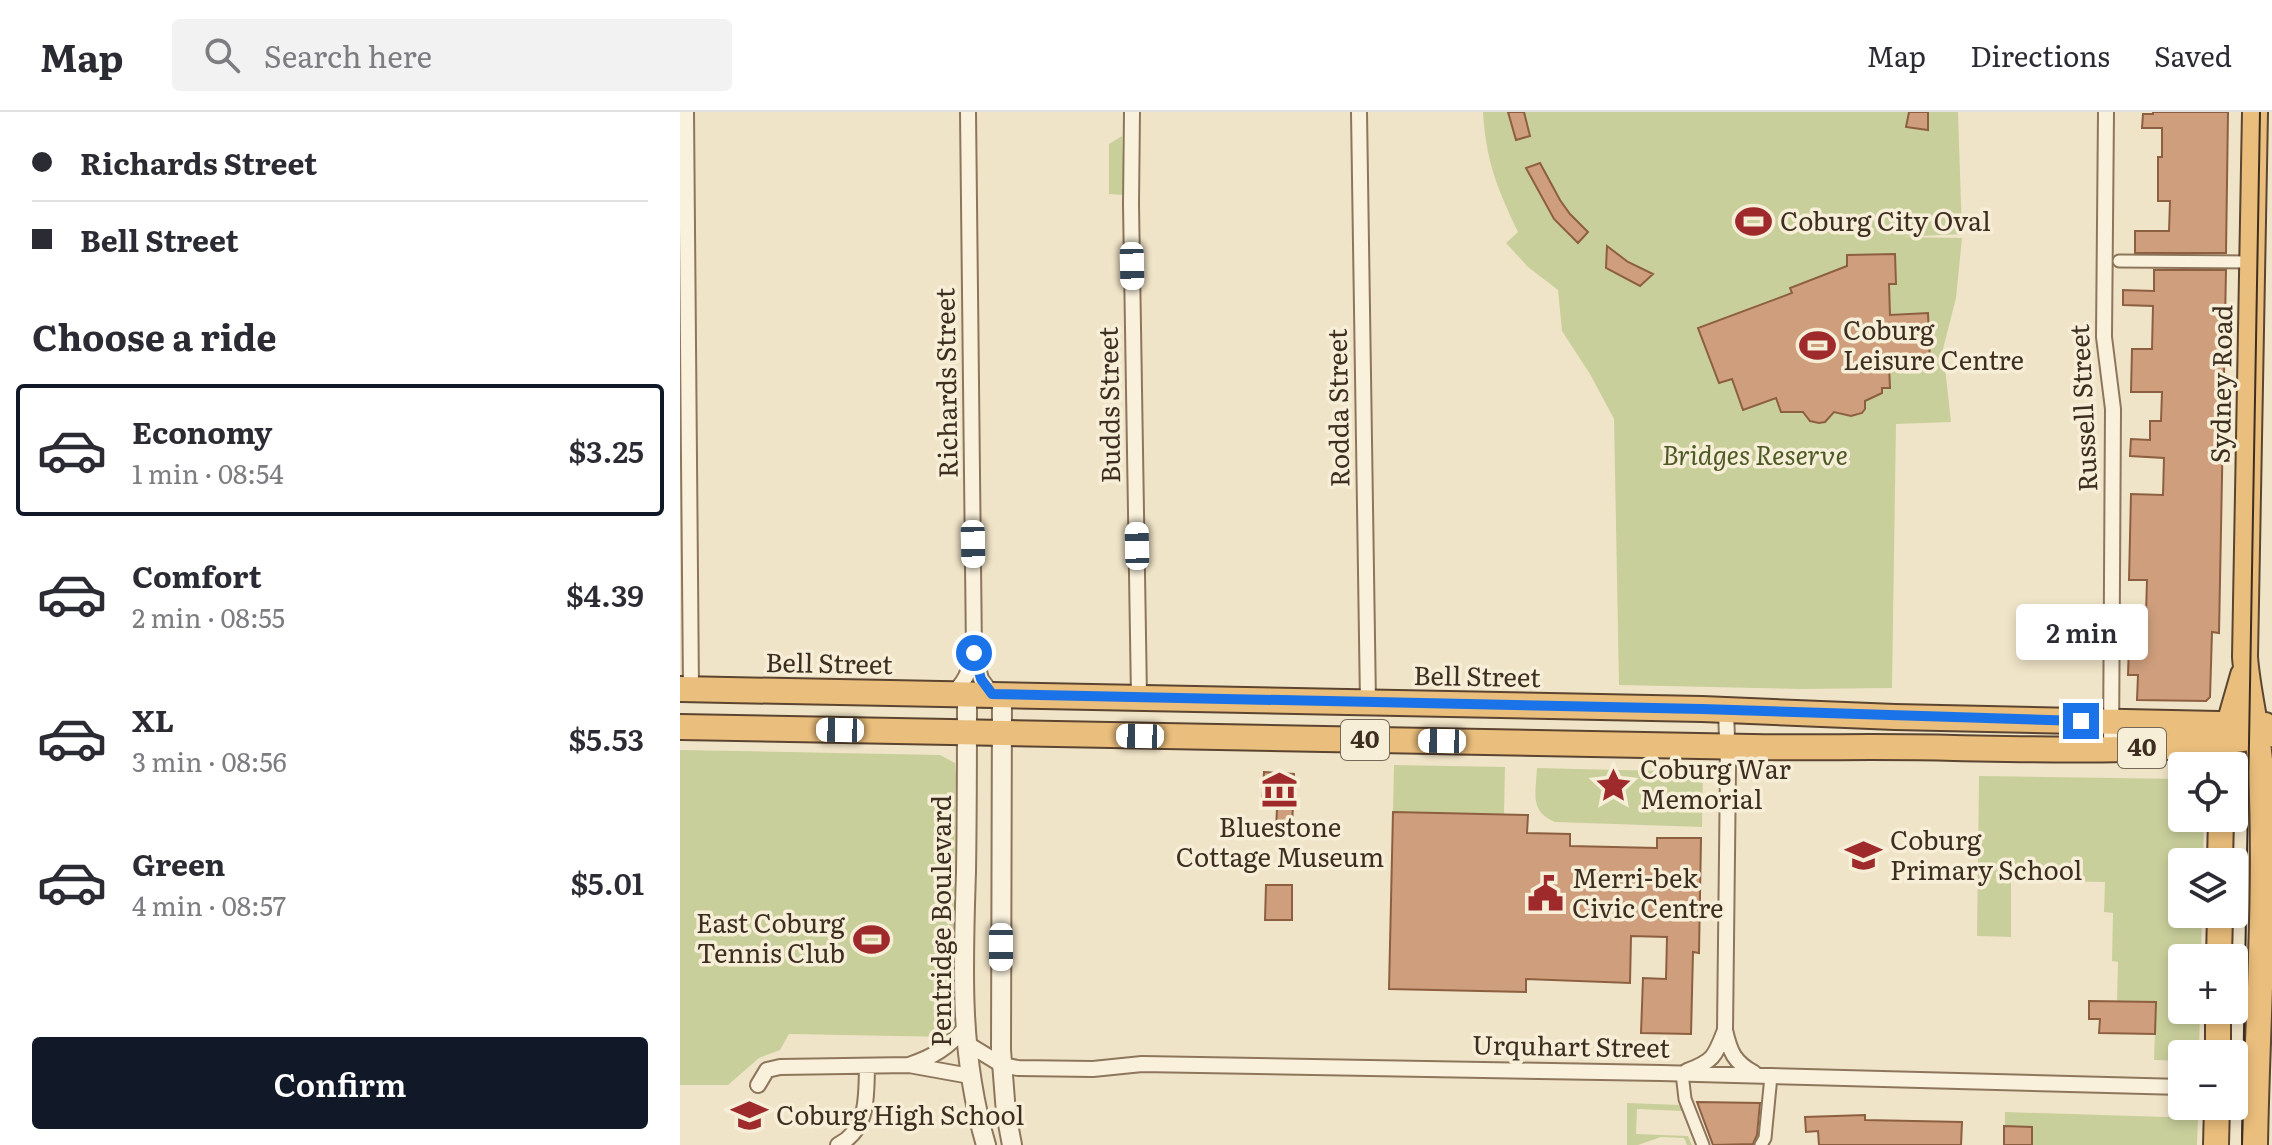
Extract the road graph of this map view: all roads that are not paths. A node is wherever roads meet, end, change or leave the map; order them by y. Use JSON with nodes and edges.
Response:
{"nodes":[{"id":1,"x":686,"y":112,"type":"edge"},
{"id":2,"x":968,"y":112,"type":"edge"},
{"id":3,"x":1132,"y":112,"type":"edge"},
{"id":4,"x":1359,"y":112,"type":"edge"},
{"id":5,"x":2106,"y":112,"type":"edge"},
{"id":6,"x":2255,"y":112,"type":"edge"},
{"id":7,"x":2263,"y":153,"type":"edge"},
{"id":8,"x":2119,"y":261,"type":"dead end"},
{"id":9,"x":2252,"y":262,"type":"junction"},
{"id":10,"x":974,"y":653,"type":"junction"},
{"id":11,"x":2245,"y":657,"type":"junction"},
{"id":12,"x":685,"y":690,"type":"edge"},
{"id":13,"x":959,"y":694,"type":"junction"},
{"id":14,"x":997,"y":694,"type":"junction"},
{"id":15,"x":1139,"y":697,"type":"junction"},
{"id":16,"x":1368,"y":703,"type":"junction"},
{"id":17,"x":1726,"y":710,"type":"junction"},
{"id":18,"x":1895,"y":717,"type":"junction"},
{"id":19,"x":2110,"y":722,"type":"junction"},
{"id":20,"x":680,"y":727,"type":"edge"},
{"id":21,"x":2264,"y":730,"type":"edge"},
{"id":22,"x":967,"y":733,"type":"junction"},
{"id":23,"x":1002,"y":734,"type":"junction"},
{"id":24,"x":2226,"y":744,"type":"edge"},
{"id":25,"x":1896,"y":746,"type":"junction"},
{"id":26,"x":1727,"y":747,"type":"junction"},
{"id":27,"x":2111,"y":749,"type":"junction"},
{"id":28,"x":1725,"y":1030,"type":"junction"},
{"id":29,"x":966,"y":1035,"type":"junction"},
{"id":30,"x":2248,"y":1057,"type":"edge"},
{"id":31,"x":909,"y":1065,"type":"junction"},
{"id":32,"x":1002,"y":1065,"type":"junction"},
{"id":33,"x":867,"y":1067,"type":"junction"},
{"id":34,"x":1682,"y":1073,"type":"junction"},
{"id":35,"x":970,"y":1076,"type":"junction"},
{"id":36,"x":1764,"y":1076,"type":"junction"},
{"id":37,"x":758,"y":1085,"type":"dead end"},
{"id":38,"x":2168,"y":1087,"type":"edge"},
{"id":39,"x":2248,"y":1106,"type":"edge"},
{"id":40,"x":2217,"y":1120,"type":"edge"},
{"id":41,"x":838,"y":1145,"type":"edge"},
{"id":42,"x":986,"y":1145,"type":"edge"},
{"id":43,"x":1012,"y":1145,"type":"edge"},
{"id":44,"x":1703,"y":1145,"type":"edge"},
{"id":45,"x":1761,"y":1145,"type":"edge"},
{"id":46,"x":2216,"y":1145,"type":"edge"},
{"id":47,"x":2255,"y":1145,"type":"edge"}],
"edges":[{"from":1,"to":12,"type":"street"},
{"from":2,"to":10,"type":"street","name":"Richards Street"},
{"from":3,"to":15,"type":"street","name":"Budds Street"},
{"from":4,"to":16,"type":"street","name":"Rodda Street"},
{"from":5,"to":19,"type":"street","name":"Russell Street"},
{"from":6,"to":7,"type":"highway","name":"Sydney Road"},
{"from":7,"to":9,"type":"highway","name":"Sydney Road"},
{"from":8,"to":9,"type":"street"},
{"from":9,"to":11,"type":"highway","name":"Sydney Road"},
{"from":10,"to":13,"type":"street","name":"Richards Street"},
{"from":10,"to":14,"type":"street","name":"Richards Street"},
{"from":11,"to":21,"type":"highway","name":"Sydney Road"},
{"from":11,"to":24,"type":"highway","name":"Sydney Road"},
{"from":12,"to":13,"type":"highway","name":"Bell Street","number":"40"},
{"from":13,"to":14,"type":"highway","name":"Bell Street","number":"40"},
{"from":13,"to":22,"type":"street","name":"Pentridge Boulevard"},
{"from":14,"to":15,"type":"highway","name":"Bell Street","number":"40"},
{"from":14,"to":23,"type":"street"},
{"from":15,"to":16,"type":"highway","name":"Bell Street","number":"40"},
{"from":16,"to":17,"type":"highway","name":"Bell Street","number":"40"},
{"from":17,"to":18,"type":"highway","name":"Bell Street","number":"40"},
{"from":17,"to":26,"type":"street"},
{"from":18,"to":19,"type":"highway","name":"Bell Street","number":"40"},
{"from":18,"to":25,"type":"highway"},
{"from":19,"to":24,"type":"highway","name":"Bell Street","number":"40"},
{"from":19,"to":27,"type":"street","name":"Russell Street"},
{"from":20,"to":22,"type":"highway","name":"Bell Street","number":"40"},
{"from":21,"to":24,"type":"highway","name":"Bell Street","number":"40"},
{"from":21,"to":30,"type":"highway","name":"Sydney Road"},
{"from":22,"to":23,"type":"highway","name":"Bell Street","number":"40"},
{"from":22,"to":29,"type":"street","name":"Pentridge Boulevard"},
{"from":23,"to":26,"type":"highway","name":"Bell Street","number":"40"},
{"from":23,"to":32,"type":"street"},
{"from":24,"to":27,"type":"highway","name":"Bell Street","number":"40"},
{"from":25,"to":26,"type":"highway","name":"Bell Street","number":"40"},
{"from":25,"to":27,"type":"highway","name":"Bell Street","number":"40"},
{"from":26,"to":28,"type":"street"},
{"from":28,"to":34,"type":"street"},
{"from":28,"to":36,"type":"street"},
{"from":29,"to":31,"type":"street"},
{"from":29,"to":32,"type":"street","name":"Urquhart Street"},
{"from":29,"to":35,"type":"street","name":"Pentridge Boulevard"},
{"from":31,"to":33,"type":"street"},
{"from":31,"to":35,"type":"street"},
{"from":32,"to":34,"type":"street","name":"Urquhart Street"},
{"from":32,"to":43,"type":"street"},
{"from":33,"to":37,"type":"street"},
{"from":33,"to":41,"type":"street"},
{"from":34,"to":36,"type":"street","name":"Urquhart Street"},
{"from":34,"to":44,"type":"street"},
{"from":35,"to":42,"type":"street","name":"Pentridge Boulevard"},
{"from":36,"to":38,"type":"street","name":"Urquhart Street"},
{"from":36,"to":45,"type":"street"},
{"from":39,"to":47,"type":"highway","name":"Sydney Road"},
{"from":40,"to":46,"type":"highway"}]}
